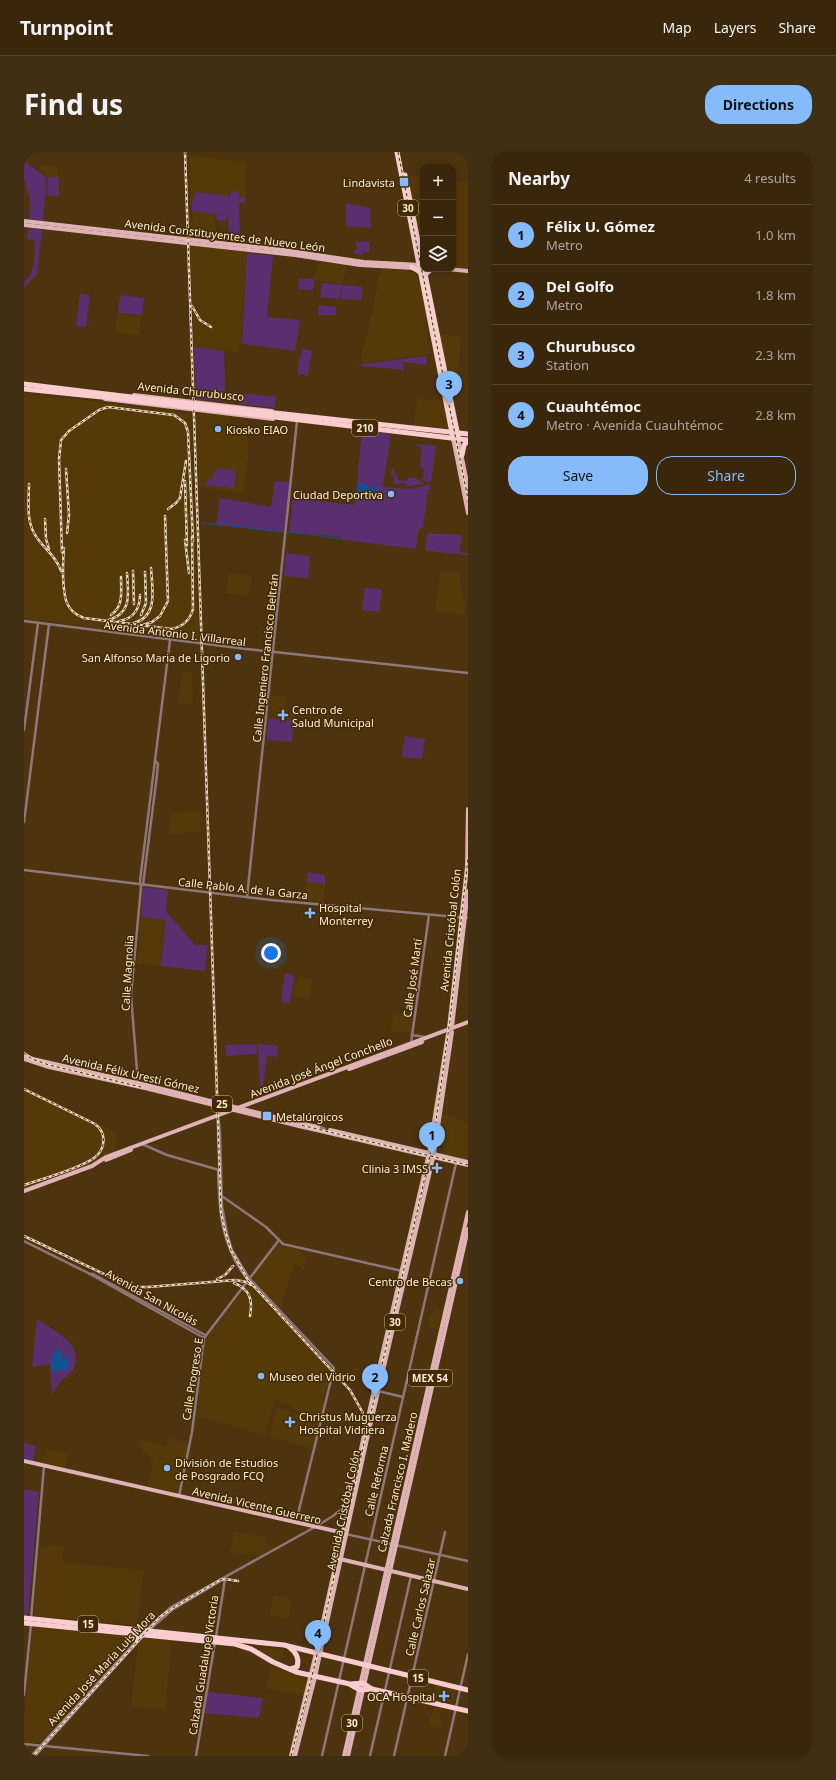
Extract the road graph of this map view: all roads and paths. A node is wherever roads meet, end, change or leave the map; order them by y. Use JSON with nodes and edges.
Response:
{"nodes":[{"id":1,"x":399,"y":152,"type":"edge"},
{"id":2,"x":402,"y":159,"type":"junction"},
{"id":3,"x":402,"y":173,"type":"junction"},
{"id":4,"x":407,"y":185,"type":"junction"},
{"id":5,"x":24,"y":221,"type":"edge"},
{"id":6,"x":24,"y":225,"type":"edge"},
{"id":7,"x":227,"y":246,"type":"junction"},
{"id":8,"x":420,"y":256,"type":"edge"},
{"id":9,"x":420,"y":258,"type":"edge"},
{"id":10,"x":331,"y":259,"type":"junction"},
{"id":11,"x":412,"y":267,"type":"joint"},
{"id":12,"x":420,"y":267,"type":"edge"},
{"id":13,"x":420,"y":268,"type":"edge"},
{"id":14,"x":456,"y":270,"type":"edge"},
{"id":15,"x":468,"y":271,"type":"edge"},
{"id":16,"x":423,"y":272,"type":"edge"},
{"id":17,"x":444,"y":379,"type":"junction"},
{"id":18,"x":24,"y":383,"type":"edge"},
{"id":19,"x":37,"y":388,"type":"junction"},
{"id":20,"x":24,"y":390,"type":"edge"},
{"id":21,"x":97,"y":395,"type":"junction"},
{"id":22,"x":187,"y":400,"type":"junction"},
{"id":23,"x":201,"y":402,"type":"junction"},
{"id":24,"x":211,"y":403,"type":"junction"},
{"id":25,"x":186,"y":410,"type":"junction"},
{"id":26,"x":201,"y":411,"type":"junction"},
{"id":27,"x":210,"y":412,"type":"junction"},
{"id":28,"x":282,"y":413,"type":"junction"},
{"id":29,"x":449,"y":417,"type":"junction"},
{"id":30,"x":278,"y":419,"type":"junction"},
{"id":31,"x":297,"y":421,"type":"junction"},
{"id":32,"x":436,"y":430,"type":"junction"},
{"id":33,"x":468,"y":434,"type":"edge"},
{"id":34,"x":455,"y":436,"type":"junction"},
{"id":35,"x":468,"y":441,"type":"edge"},
{"id":36,"x":462,"y":455,"type":"junction"},
{"id":37,"x":468,"y":487,"type":"edge"},
{"id":38,"x":468,"y":513,"type":"edge"},
{"id":39,"x":24,"y":621,"type":"edge"},
{"id":40,"x":38,"y":623,"type":"junction"},
{"id":41,"x":49,"y":624,"type":"junction"},
{"id":42,"x":170,"y":640,"type":"junction"},
{"id":43,"x":274,"y":652,"type":"junction"},
{"id":44,"x":468,"y":673,"type":"edge"},
{"id":45,"x":24,"y":730,"type":"edge"},
{"id":46,"x":468,"y":809,"type":"edge"},
{"id":47,"x":468,"y":818,"type":"edge"},
{"id":48,"x":24,"y":822,"type":"edge"},
{"id":49,"x":24,"y":870,"type":"edge"},
{"id":50,"x":141,"y":886,"type":"junction"},
{"id":51,"x":468,"y":891,"type":"edge"},
{"id":52,"x":248,"y":897,"type":"junction"},
{"id":53,"x":428,"y":915,"type":"junction"},
{"id":54,"x":465,"y":918,"type":"edge"},
{"id":55,"x":455,"y":970,"type":"junction"},
{"id":56,"x":459,"y":975,"type":"junction"},
{"id":57,"x":454,"y":995,"type":"junction"},
{"id":58,"x":468,"y":1024,"type":"edge"},
{"id":59,"x":450,"y":1030,"type":"junction"},
{"id":60,"x":412,"y":1035,"type":"junction"},
{"id":61,"x":427,"y":1037,"type":"junction"},
{"id":62,"x":411,"y":1043,"type":"junction"},
{"id":63,"x":387,"y":1053,"type":"junction"},
{"id":64,"x":24,"y":1055,"type":"edge"},
{"id":65,"x":24,"y":1059,"type":"edge"},
{"id":66,"x":143,"y":1085,"type":"junction"},
{"id":67,"x":243,"y":1108,"type":"junction"},
{"id":68,"x":235,"y":1111,"type":"junction"},
{"id":69,"x":218,"y":1117,"type":"junction"},
{"id":70,"x":321,"y":1129,"type":"junction"},
{"id":71,"x":144,"y":1144,"type":"junction"},
{"id":72,"x":431,"y":1155,"type":"junction"},
{"id":73,"x":468,"y":1162,"type":"edge"},
{"id":74,"x":456,"y":1163,"type":"junction"},
{"id":75,"x":468,"y":1166,"type":"edge"},
{"id":76,"x":220,"y":1170,"type":"junction"},
{"id":77,"x":24,"y":1192,"type":"edge"},
{"id":78,"x":220,"y":1195,"type":"junction"},
{"id":79,"x":468,"y":1212,"type":"edge"},
{"id":80,"x":468,"y":1228,"type":"edge"},
{"id":81,"x":279,"y":1240,"type":"junction"},
{"id":82,"x":24,"y":1241,"type":"edge"},
{"id":83,"x":404,"y":1272,"type":"junction"},
{"id":84,"x":249,"y":1279,"type":"junction"},
{"id":85,"x":205,"y":1336,"type":"junction"},
{"id":86,"x":376,"y":1391,"type":"junction"},
{"id":87,"x":403,"y":1397,"type":"junction"},
{"id":88,"x":24,"y":1461,"type":"edge"},
{"id":89,"x":44,"y":1466,"type":"junction"},
{"id":90,"x":179,"y":1496,"type":"junction"},
{"id":91,"x":347,"y":1510,"type":"junction"},
{"id":92,"x":296,"y":1522,"type":"junction"},
{"id":93,"x":315,"y":1527,"type":"junction"},
{"id":94,"x":445,"y":1532,"type":"dead end"},
{"id":95,"x":344,"y":1534,"type":"junction"},
{"id":96,"x":371,"y":1539,"type":"junction"},
{"id":97,"x":394,"y":1544,"type":"junction"},
{"id":98,"x":440,"y":1554,"type":"junction"},
{"id":99,"x":339,"y":1559,"type":"junction"},
{"id":100,"x":468,"y":1561,"type":"edge"},
{"id":101,"x":364,"y":1565,"type":"junction"},
{"id":102,"x":388,"y":1570,"type":"junction"},
{"id":103,"x":411,"y":1576,"type":"junction"},
{"id":104,"x":226,"y":1577,"type":"junction"},
{"id":105,"x":434,"y":1581,"type":"junction"},
{"id":106,"x":468,"y":1589,"type":"edge"},
{"id":107,"x":31,"y":1618,"type":"junction"},
{"id":108,"x":24,"y":1619,"type":"edge"},
{"id":109,"x":69,"y":1622,"type":"junction"},
{"id":110,"x":91,"y":1624,"type":"junction"},
{"id":111,"x":120,"y":1627,"type":"junction"},
{"id":112,"x":80,"y":1628,"type":"junction"},
{"id":113,"x":110,"y":1631,"type":"junction"},
{"id":114,"x":143,"y":1632,"type":"junction"},
{"id":115,"x":185,"y":1634,"type":"junction"},
{"id":116,"x":201,"y":1636,"type":"junction"},
{"id":117,"x":174,"y":1637,"type":"junction"},
{"id":118,"x":192,"y":1639,"type":"junction"},
{"id":119,"x":137,"y":1640,"type":"joint"},
{"id":120,"x":215,"y":1640,"type":"junction"},
{"id":121,"x":289,"y":1646,"type":"junction"},
{"id":122,"x":318,"y":1653,"type":"junction"},
{"id":123,"x":468,"y":1654,"type":"edge"},
{"id":124,"x":343,"y":1660,"type":"junction"},
{"id":125,"x":366,"y":1666,"type":"junction"},
{"id":126,"x":289,"y":1669,"type":"junction"},
{"id":127,"x":390,"y":1672,"type":"junction"},
{"id":128,"x":313,"y":1676,"type":"junction"},
{"id":129,"x":412,"y":1677,"type":"junction"},
{"id":130,"x":338,"y":1682,"type":"junction"},
{"id":131,"x":350,"y":1684,"type":"junction"},
{"id":132,"x":362,"y":1684,"type":"junction"},
{"id":133,"x":460,"y":1688,"type":"junction"},
{"id":134,"x":372,"y":1689,"type":"junction"},
{"id":135,"x":361,"y":1690,"type":"junction"},
{"id":136,"x":468,"y":1690,"type":"edge"},
{"id":137,"x":385,"y":1692,"type":"junction"},
{"id":138,"x":24,"y":1694,"type":"edge"},
{"id":139,"x":408,"y":1698,"type":"junction"},
{"id":140,"x":455,"y":1708,"type":"junction"},
{"id":141,"x":468,"y":1711,"type":"edge"},
{"id":142,"x":24,"y":1744,"type":"edge"},
{"id":143,"x":42,"y":1746,"type":"junction"},
{"id":144,"x":31,"y":1756,"type":"edge"},
{"id":145,"x":35,"y":1756,"type":"edge"},
{"id":146,"x":148,"y":1756,"type":"edge"},
{"id":147,"x":196,"y":1756,"type":"edge"},
{"id":148,"x":290,"y":1756,"type":"edge"},
{"id":149,"x":295,"y":1756,"type":"edge"},
{"id":150,"x":322,"y":1756,"type":"edge"},
{"id":151,"x":344,"y":1756,"type":"edge"},
{"id":152,"x":348,"y":1756,"type":"edge"},
{"id":153,"x":370,"y":1756,"type":"edge"},
{"id":154,"x":394,"y":1756,"type":"edge"},
{"id":155,"x":445,"y":1756,"type":"edge"}],
"edges":[{"from":1,"to":2,"type":"highway","number":"30"},
{"from":1,"to":3,"type":"highway","number":"30"},
{"from":2,"to":3,"type":"highway"},
{"from":2,"to":4,"type":"highway","number":"30"},
{"from":3,"to":4,"type":"highway"},
{"from":3,"to":9,"type":"highway","number":"30"},
{"from":4,"to":8,"type":"highway","number":"30"},
{"from":5,"to":7,"type":"main road","name":"Avenida Constituyentes de Nuevo León"},
{"from":6,"to":7,"type":"main road","name":"Avenida Constituyentes de Nuevo León"},
{"from":7,"to":10,"type":"main road","name":"Avenida Constituyentes de Nuevo León"},
{"from":7,"to":10,"type":"main road","name":"Avenida Constituyentes de Nuevo León"},
{"from":10,"to":11,"type":"main road","name":"Avenida Constituyentes de Nuevo León"},
{"from":10,"to":12,"type":"main road","name":"Avenida Constituyentes de Nuevo León"},
{"from":11,"to":13,"type":"highway"},
{"from":14,"to":15,"type":"main road"},
{"from":16,"to":17,"type":"highway","number":"30"},
{"from":17,"to":29,"type":"highway","number":"30"},
{"from":17,"to":34,"type":"highway","number":"30"},
{"from":18,"to":19,"type":"highway","name":"Avenida Churubusco","number":"210"},
{"from":19,"to":20,"type":"highway","name":"Avenida Churubusco","number":"210"},
{"from":19,"to":21,"type":"highway","name":"Avenida Churubusco","number":"210"},
{"from":21,"to":22,"type":"main road","name":"Avenida Churubusco"},
{"from":21,"to":25,"type":"main road","name":"Avenida Churubusco"},
{"from":21,"to":28,"type":"highway","name":"Avenida Churubusco","number":"210","bridge":true},
{"from":21,"to":30,"type":"highway","name":"Avenida Churubusco","number":"210","bridge":true},
{"from":22,"to":23,"type":"main road","name":"Avenida Churubusco"},
{"from":22,"to":25,"type":"main road"},
{"from":23,"to":24,"type":"main road","name":"Avenida Churubusco"},
{"from":23,"to":26,"type":"main road"},
{"from":24,"to":27,"type":"main road"},
{"from":24,"to":28,"type":"main road","name":"Avenida Churubusco"},
{"from":25,"to":26,"type":"main road","name":"Avenida Churubusco"},
{"from":26,"to":27,"type":"main road","name":"Avenida Churubusco"},
{"from":27,"to":30,"type":"main road","name":"Avenida Churubusco"},
{"from":28,"to":32,"type":"highway","name":"Avenida Churubusco","number":"210"},
{"from":29,"to":32,"type":"highway"},
{"from":29,"to":34,"type":"highway","number":"30"},
{"from":30,"to":31,"type":"highway","name":"Avenida Churubusco","number":"210"},
{"from":31,"to":34,"type":"highway","name":"Avenida Churubusco","number":"210"},
{"from":31,"to":43,"type":"street","name":"Calle Ingeniero Francisco Beltrán"},
{"from":32,"to":34,"type":"highway","name":"Avenida Churubusco","number":"210"},
{"from":33,"to":34,"type":"highway","name":"Avenida Churubusco","number":"210"},
{"from":34,"to":35,"type":"highway","name":"Avenida Churubusco","number":"210"},
{"from":34,"to":36,"type":"main road","number":"30"},
{"from":34,"to":38,"type":"main road","number":"30"},
{"from":35,"to":36,"type":"highway"},
{"from":36,"to":37,"type":"main road","number":"30"},
{"from":39,"to":40,"type":"street","name":"Avenida Antonio I. Villarreal"},
{"from":40,"to":41,"type":"street","name":"Avenida Antonio I. Villarreal"},
{"from":40,"to":45,"type":"street"},
{"from":41,"to":42,"type":"street","name":"Avenida Antonio I. Villarreal"},
{"from":41,"to":48,"type":"street"},
{"from":42,"to":43,"type":"street","name":"Avenida Antonio I. Villarreal"},
{"from":42,"to":50,"type":"street","name":"Calle Magnolia"},
{"from":43,"to":44,"type":"street","name":"Avenida Antonio I. Villarreal"},
{"from":43,"to":52,"type":"street","name":"Calle Ingeniero Francisco Beltrán"},
{"from":46,"to":47,"type":"main road","name":"Avenida Cristóbal Colón","number":"30"},
{"from":47,"to":54,"type":"main road","name":"Avenida Cristóbal Colón","number":"30"},
{"from":49,"to":50,"type":"street","name":"Calle Pablo A. de la Garza"},
{"from":50,"to":52,"type":"street","name":"Calle Pablo A. de la Garza"},
{"from":50,"to":66,"type":"street","name":"Calle Magnolia"},
{"from":51,"to":54,"type":"main road","name":"Avenida Cristóbal Colón","number":"30"},
{"from":52,"to":53,"type":"street","name":"Calle Pablo A. de la Garza"},
{"from":53,"to":54,"type":"street","name":"Calle Pablo A. de la Garza"},
{"from":53,"to":60,"type":"street","name":"Calle José Martí"},
{"from":54,"to":55,"type":"main road","name":"Avenida Cristóbal Colón","number":"30"},
{"from":54,"to":56,"type":"main road","name":"Avenida Cristóbal Colón","number":"30"},
{"from":55,"to":56,"type":"main road"},
{"from":55,"to":57,"type":"main road","name":"Avenida Cristóbal Colón","number":"30"},
{"from":56,"to":57,"type":"main road","name":"Avenida Cristóbal Colón","number":"30"},
{"from":57,"to":59,"type":"main road","name":"Avenida Cristóbal Colón","number":"30"},
{"from":58,"to":59,"type":"main road","name":"Avenida José Ángel Conchello"},
{"from":58,"to":59,"type":"main road","name":"Avenida José Ángel Conchello"},
{"from":59,"to":61,"type":"main road","name":"Avenida José Ángel Conchello"},
{"from":59,"to":63,"type":"main road","name":"Avenida José Ángel Conchello"},
{"from":59,"to":72,"type":"main road","name":"Avenida Cristóbal Colón","number":"30"},
{"from":59,"to":72,"type":"main road","name":"Avenida Cristóbal Colón","number":"30"},
{"from":60,"to":61,"type":"street"},
{"from":60,"to":62,"type":"street","name":"Calle José Martí"},
{"from":61,"to":62,"type":"main road","name":"Avenida José Ángel Conchello"},
{"from":62,"to":63,"type":"main road","name":"Avenida José Ángel Conchello"},
{"from":63,"to":67,"type":"main road","name":"Avenida José Ángel Conchello"},
{"from":64,"to":66,"type":"main road","name":"Avenida Félix Uresti Gómez","number":"25"},
{"from":65,"to":66,"type":"main road","name":"Avenida Félix Uresti Gómez","number":"25"},
{"from":66,"to":67,"type":"street","number":"25"},
{"from":66,"to":68,"type":"street","number":"25"},
{"from":66,"to":70,"type":"main road","name":"Avenida Félix Uresti Gómez","number":"25","bridge":true},
{"from":67,"to":68,"type":"main road","name":"Avenida José Ángel Conchello"},
{"from":67,"to":70,"type":"street","number":"25"},
{"from":68,"to":69,"type":"main road","name":"Avenida José Ángel Conchello"},
{"from":68,"to":70,"type":"street","number":"25"},
{"from":69,"to":71,"type":"main road","name":"Avenida José Ángel Conchello"},
{"from":69,"to":76,"type":"street"},
{"from":70,"to":72,"type":"main road","name":"Avenida Félix Uresti Gómez"},
{"from":71,"to":76,"type":"street"},
{"from":71,"to":77,"type":"main road","name":"Avenida José Ángel Conchello"},
{"from":72,"to":73,"type":"main road","name":"Avenida Félix Uresti Gómez"},
{"from":72,"to":74,"type":"main road","name":"Avenida Félix Uresti Gómez"},
{"from":72,"to":83,"type":"main road","name":"Avenida Cristóbal Colón","number":"30"},
{"from":74,"to":75,"type":"main road","name":"Avenida Félix Uresti Gómez"},
{"from":74,"to":87,"type":"street","name":"Calle Reforma"},
{"from":76,"to":78,"type":"street"},
{"from":78,"to":81,"type":"street"},
{"from":78,"to":84,"type":"street"},
{"from":79,"to":97,"type":"main road","name":"Calzada Francisco I. Madero","number":"MEX 54"},
{"from":80,"to":97,"type":"main road","name":"Calzada Francisco I. Madero","number":"MEX 54"},
{"from":81,"to":83,"type":"street"},
{"from":81,"to":84,"type":"street","name":"Calle Progreso E"},
{"from":82,"to":85,"type":"street","name":"Avenida San Nicolás"},
{"from":83,"to":86,"type":"main road","name":"Avenida Cristóbal Colón","number":"30"},
{"from":84,"to":85,"type":"street","name":"Calle Progreso E"},
{"from":84,"to":92,"type":"street"},
{"from":85,"to":90,"type":"street","name":"Calle Progreso E"},
{"from":86,"to":87,"type":"street"},
{"from":86,"to":91,"type":"main road","name":"Avenida Cristóbal Colón","number":"30"},
{"from":86,"to":91,"type":"main road","name":"Avenida Cristóbal Colón","number":"30"},
{"from":87,"to":96,"type":"street","name":"Calle Reforma"},
{"from":88,"to":89,"type":"main road","name":"Avenida Vicente Guerrero"},
{"from":89,"to":90,"type":"main road","name":"Avenida Vicente Guerrero"},
{"from":89,"to":107,"type":"street"},
{"from":90,"to":92,"type":"main road","name":"Avenida Vicente Guerrero"},
{"from":91,"to":93,"type":"street","name":"Avenida José María Luis Mora"},
{"from":91,"to":95,"type":"main road","name":"Avenida Cristóbal Colón","number":"30"},
{"from":92,"to":93,"type":"main road","name":"Avenida Vicente Guerrero"},
{"from":93,"to":95,"type":"main road","name":"Avenida Vicente Guerrero"},
{"from":93,"to":104,"type":"street","name":"Avenida José María Luis Mora"},
{"from":94,"to":98,"type":"street","name":"Calle Carlos Salazar"},
{"from":95,"to":96,"type":"street"},
{"from":95,"to":99,"type":"main road","name":"Avenida Cristóbal Colón","number":"30"},
{"from":96,"to":97,"type":"street"},
{"from":96,"to":101,"type":"street","name":"Calle Reforma"},
{"from":97,"to":98,"type":"street"},
{"from":97,"to":102,"type":"main road","name":"Calzada Francisco I. Madero","number":"MEX 54"},
{"from":98,"to":100,"type":"street"},
{"from":98,"to":105,"type":"street","name":"Calle Carlos Salazar"},
{"from":99,"to":101,"type":"main road"},
{"from":99,"to":122,"type":"main road","name":"Avenida Cristóbal Colón","number":"30"},
{"from":101,"to":102,"type":"main road"},
{"from":101,"to":124,"type":"street","name":"Calle Reforma"},
{"from":102,"to":103,"type":"main road"},
{"from":102,"to":125,"type":"main road","name":"Calzada Francisco I. Madero","number":"30"},
{"from":103,"to":105,"type":"main road"},
{"from":103,"to":127,"type":"street"},
{"from":104,"to":114,"type":"street","name":"Avenida José María Luis Mora"},
{"from":104,"to":120,"type":"street","name":"Calzada Guadalupe Victoria"},
{"from":105,"to":106,"type":"main road"},
{"from":105,"to":129,"type":"street","name":"Calle Carlos Salazar"},
{"from":107,"to":108,"type":"highway","number":"15"},
{"from":107,"to":108,"type":"highway"},
{"from":107,"to":109,"type":"highway","number":"15"},
{"from":107,"to":112,"type":"highway","number":"15"},
{"from":107,"to":138,"type":"street"},
{"from":109,"to":110,"type":"highway","number":"15"},
{"from":109,"to":112,"type":"highway"},
{"from":110,"to":111,"type":"highway","number":"15"},
{"from":110,"to":112,"type":"highway"},
{"from":111,"to":113,"type":"highway"},
{"from":111,"to":114,"type":"highway","number":"15"},
{"from":112,"to":113,"type":"highway","number":"15"},
{"from":113,"to":114,"type":"highway","number":"15"},
{"from":114,"to":115,"type":"highway","number":"15"},
{"from":114,"to":117,"type":"highway","number":"15"},
{"from":114,"to":119,"type":"highway"},
{"from":114,"to":143,"type":"street","name":"Avenida José María Luis Mora"},
{"from":115,"to":116,"type":"highway","number":"15"},
{"from":115,"to":117,"type":"highway"},
{"from":116,"to":118,"type":"highway"},
{"from":116,"to":120,"type":"highway","number":"15"},
{"from":117,"to":118,"type":"highway","number":"15"},
{"from":118,"to":120,"type":"highway","number":"15"},
{"from":119,"to":143,"type":"street","name":"Avenida José María Luis Mora"},
{"from":120,"to":121,"type":"highway","number":"15"},
{"from":120,"to":126,"type":"highway","number":"15"},
{"from":120,"to":147,"type":"street","name":"Calzada Guadalupe Victoria"},
{"from":121,"to":122,"type":"highway","number":"15"},
{"from":121,"to":126,"type":"highway"},
{"from":122,"to":124,"type":"highway","number":"15"},
{"from":122,"to":128,"type":"main road","name":"Avenida Cristóbal Colón","number":"30"},
{"from":123,"to":133,"type":"street"},
{"from":124,"to":125,"type":"highway","number":"15"},
{"from":124,"to":130,"type":"street","name":"Calle Reforma"},
{"from":125,"to":127,"type":"highway","number":"15"},
{"from":125,"to":132,"type":"main road","name":"Calzada Francisco I. Madero","number":"30"},
{"from":126,"to":128,"type":"highway","number":"15"},
{"from":127,"to":129,"type":"highway","number":"15"},
{"from":127,"to":137,"type":"street"},
{"from":128,"to":130,"type":"highway","number":"15"},
{"from":128,"to":148,"type":"main road","name":"Avenida Cristóbal Colón","number":"30"},
{"from":128,"to":149,"type":"main road","name":"Avenida Cristóbal Colón","number":"30"},
{"from":129,"to":133,"type":"highway","number":"15"},
{"from":129,"to":139,"type":"street","name":"Calle Carlos Salazar"},
{"from":130,"to":131,"type":"highway","number":"15"},
{"from":130,"to":150,"type":"street","name":"Calle Reforma"},
{"from":131,"to":132,"type":"highway","number":"15"},
{"from":131,"to":135,"type":"highway","number":"15"},
{"from":132,"to":134,"type":"highway","number":"15"},
{"from":132,"to":135,"type":"main road","name":"Calzada Francisco I. Madero","number":"30"},
{"from":133,"to":136,"type":"highway","number":"15"},
{"from":133,"to":140,"type":"street"},
{"from":134,"to":135,"type":"highway","number":"15"},
{"from":134,"to":137,"type":"highway","number":"15"},
{"from":135,"to":151,"type":"main road","name":"Calzada Francisco I. Madero","number":"30"},
{"from":135,"to":152,"type":"main road","name":"Calzada Francisco I. Madero","number":"30"},
{"from":137,"to":139,"type":"highway","number":"15"},
{"from":137,"to":153,"type":"street"},
{"from":139,"to":140,"type":"highway","number":"15"},
{"from":139,"to":154,"type":"street","name":"Calle Carlos Salazar"},
{"from":140,"to":141,"type":"highway","number":"15"},
{"from":140,"to":155,"type":"street"},
{"from":142,"to":143,"type":"street"},
{"from":143,"to":144,"type":"street","name":"Avenida José María Luis Mora"},
{"from":143,"to":145,"type":"street","name":"Avenida José María Luis Mora"},
{"from":143,"to":146,"type":"street"}]}
